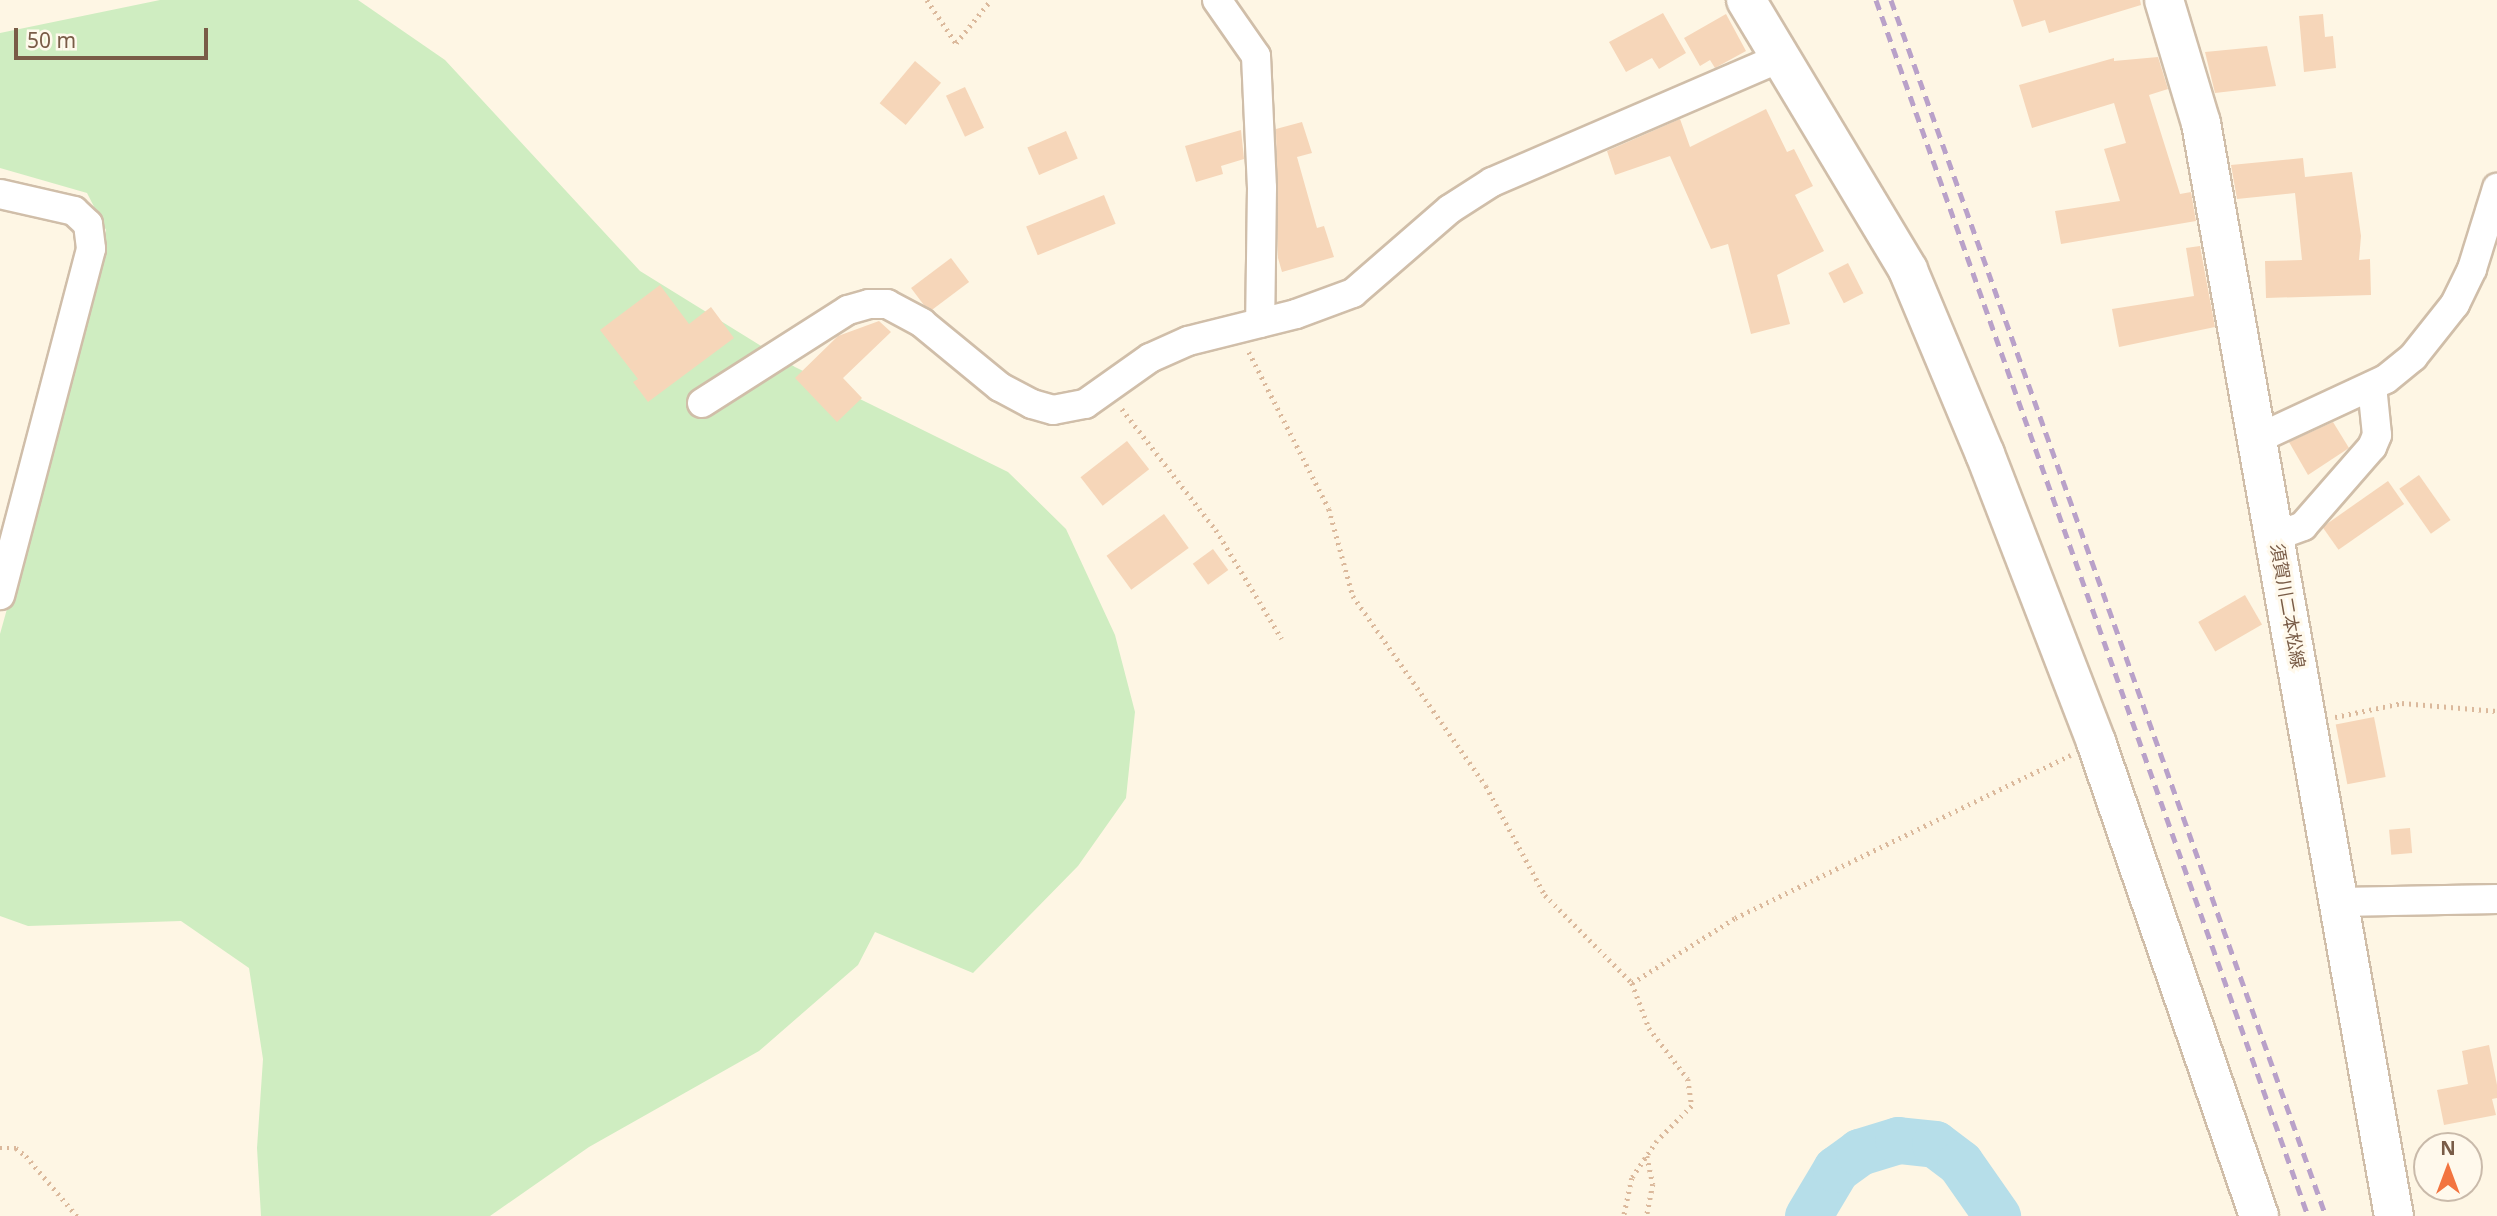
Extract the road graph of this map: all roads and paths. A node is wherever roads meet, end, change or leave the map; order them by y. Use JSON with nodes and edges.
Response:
{"nodes":[{"id":1,"x":927,"y":0,"type":"edge"},
{"id":2,"x":991,"y":0,"type":"edge"},
{"id":3,"x":1217,"y":0,"type":"edge"},
{"id":4,"x":1746,"y":0,"type":"edge"},
{"id":5,"x":2164,"y":0,"type":"edge"},
{"id":6,"x":1782,"y":57,"type":"junction"},
{"id":7,"x":2497,"y":188,"type":"edge"},
{"id":8,"x":0,"y":194,"type":"edge"},
{"id":9,"x":1260,"y":323,"type":"junction"},
{"id":10,"x":2372,"y":386,"type":"junction"},
{"id":11,"x":1107,"y":389,"type":"junction"},
{"id":12,"x":702,"y":403,"type":"dead end"},
{"id":13,"x":2259,"y":438,"type":"junction"},
{"id":14,"x":2276,"y":536,"type":"junction"},
{"id":15,"x":0,"y":595,"type":"edge"},
{"id":16,"x":1282,"y":639,"type":"dead end"},
{"id":17,"x":2497,"y":711,"type":"edge"},
{"id":18,"x":2308,"y":723,"type":"junction"},
{"id":19,"x":2096,"y":742,"type":"junction"},
{"id":20,"x":2497,"y":899,"type":"edge"},
{"id":21,"x":2340,"y":902,"type":"junction"},
{"id":22,"x":1632,"y":983,"type":"junction"},
{"id":23,"x":0,"y":1148,"type":"edge"},
{"id":24,"x":1646,"y":1156,"type":"junction"},
{"id":25,"x":77,"y":1216,"type":"edge"},
{"id":26,"x":1624,"y":1216,"type":"edge"},
{"id":27,"x":1647,"y":1216,"type":"edge"},
{"id":28,"x":2259,"y":1216,"type":"edge"},
{"id":29,"x":2394,"y":1216,"type":"edge"}],
"edges":[{"from":1,"to":2,"type":"path"},
{"from":3,"to":9,"type":"street"},
{"from":4,"to":6,"type":"street"},
{"from":5,"to":13,"type":"street","name":"須賀川二本松線"},
{"from":6,"to":9,"type":"street"},
{"from":6,"to":19,"type":"street"},
{"from":7,"to":10,"type":"street"},
{"from":8,"to":15,"type":"street"},
{"from":9,"to":11,"type":"street"},
{"from":9,"to":22,"type":"path"},
{"from":10,"to":13,"type":"street"},
{"from":10,"to":14,"type":"street"},
{"from":11,"to":12,"type":"street"},
{"from":11,"to":16,"type":"path"},
{"from":13,"to":14,"type":"street","name":"須賀川二本松線"},
{"from":14,"to":18,"type":"street","name":"須賀川二本松線"},
{"from":17,"to":18,"type":"path"},
{"from":18,"to":21,"type":"street","name":"須賀川二本松線"},
{"from":19,"to":22,"type":"path"},
{"from":19,"to":28,"type":"street"},
{"from":20,"to":21,"type":"street"},
{"from":21,"to":29,"type":"street","name":"須賀川二本松線"},
{"from":22,"to":24,"type":"path"},
{"from":23,"to":25,"type":"path"},
{"from":24,"to":26,"type":"path"},
{"from":24,"to":27,"type":"path"}]}
